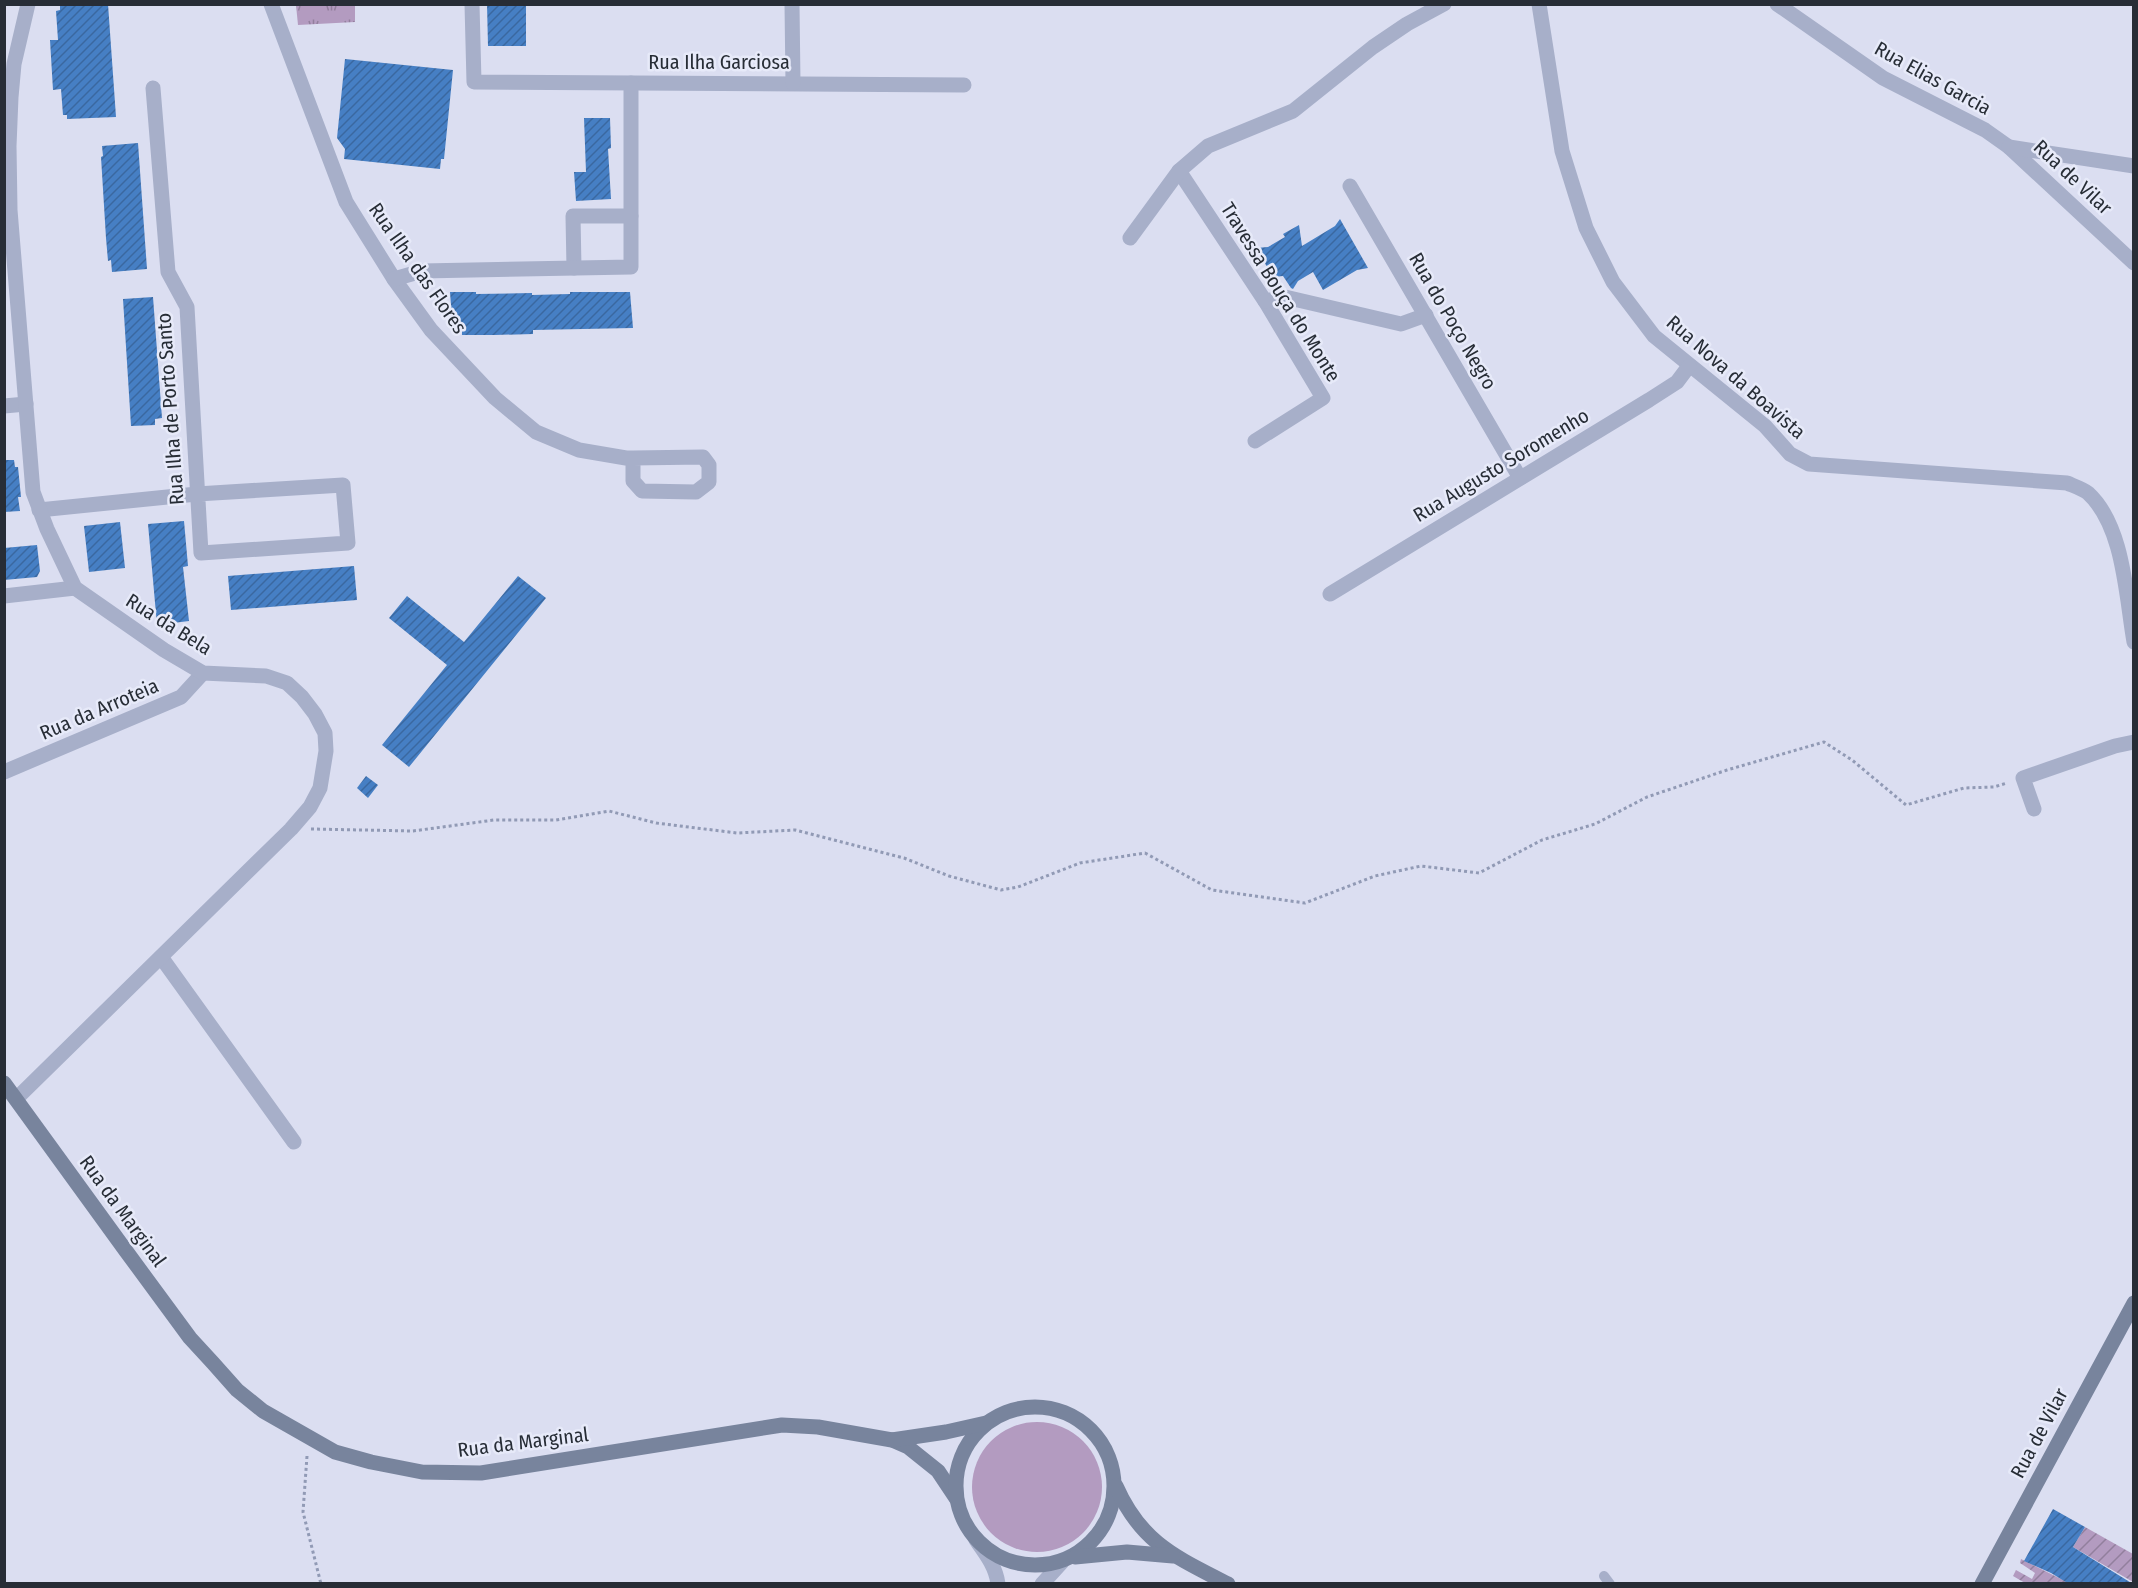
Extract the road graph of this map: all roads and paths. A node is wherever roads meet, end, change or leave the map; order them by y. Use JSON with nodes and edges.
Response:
{"nodes":[{"id":1,"x":28,"y":4,"type":"edge"},
{"id":2,"x":271,"y":4,"type":"edge"},
{"id":3,"x":472,"y":4,"type":"edge"},
{"id":4,"x":792,"y":4,"type":"edge"},
{"id":5,"x":1444,"y":4,"type":"edge"},
{"id":6,"x":1539,"y":4,"type":"edge"},
{"id":7,"x":1778,"y":4,"type":"edge"},
{"id":8,"x":631,"y":83,"type":"junction"},
{"id":9,"x":793,"y":83,"type":"junction"},
{"id":10,"x":964,"y":85,"type":"dead end"},
{"id":11,"x":153,"y":88,"type":"dead end"},
{"id":12,"x":2009,"y":147,"type":"junction"},
{"id":13,"x":2133,"y":166,"type":"edge"},
{"id":14,"x":1179,"y":171,"type":"junction"},
{"id":15,"x":1350,"y":186,"type":"dead end"},
{"id":16,"x":631,"y":216,"type":"junction"},
{"id":17,"x":1130,"y":238,"type":"dead end"},
{"id":18,"x":2133,"y":263,"type":"edge"},
{"id":19,"x":574,"y":268,"type":"junction"},
{"id":20,"x":394,"y":279,"type":"junction"},
{"id":21,"x":1265,"y":300,"type":"junction"},
{"id":22,"x":1426,"y":315,"type":"junction"},
{"id":23,"x":1689,"y":366,"type":"junction"},
{"id":24,"x":26,"y":404,"type":"junction"},
{"id":25,"x":4,"y":406,"type":"edge"},
{"id":26,"x":1255,"y":441,"type":"dead end"},
{"id":27,"x":633,"y":458,"type":"junction"},
{"id":28,"x":1520,"y":478,"type":"junction"},
{"id":29,"x":197,"y":494,"type":"junction"},
{"id":30,"x":39,"y":510,"type":"junction"},
{"id":31,"x":75,"y":588,"type":"junction"},
{"id":32,"x":1330,"y":594,"type":"dead end"},
{"id":33,"x":4,"y":596,"type":"edge"},
{"id":34,"x":2133,"y":642,"type":"edge"},
{"id":35,"x":202,"y":673,"type":"junction"},
{"id":36,"x":2133,"y":742,"type":"edge"},
{"id":37,"x":4,"y":772,"type":"edge"},
{"id":38,"x":2023,"y":778,"type":"junction"},
{"id":39,"x":2034,"y":808,"type":"dead end"},
{"id":40,"x":291,"y":829,"type":"junction"},
{"id":41,"x":161,"y":957,"type":"junction"},
{"id":42,"x":4,"y":1083,"type":"edge"},
{"id":43,"x":16,"y":1099,"type":"junction"},
{"id":44,"x":294,"y":1142,"type":"dead end"},
{"id":45,"x":2133,"y":1303,"type":"edge"},
{"id":46,"x":986,"y":1423,"type":"junction"},
{"id":47,"x":892,"y":1440,"type":"junction"},
{"id":48,"x":307,"y":1456,"type":"dead end"},
{"id":49,"x":1115,"y":1484,"type":"junction"},
{"id":50,"x":956,"y":1498,"type":"junction"},
{"id":51,"x":976,"y":1540,"type":"junction"},
{"id":52,"x":1173,"y":1556,"type":"junction"},
{"id":53,"x":1067,"y":1559,"type":"junction"},
{"id":54,"x":321,"y":1584,"type":"edge"},
{"id":55,"x":998,"y":1584,"type":"edge"},
{"id":56,"x":1042,"y":1584,"type":"edge"},
{"id":57,"x":1228,"y":1584,"type":"edge"},
{"id":58,"x":1982,"y":1584,"type":"edge"}],
"edges":[{"from":1,"to":24,"type":"street"},
{"from":2,"to":20,"type":"street","name":"Rua Ilha das Flores"},
{"from":3,"to":8,"type":"street","name":"Rua Ilha Garciosa"},
{"from":4,"to":9,"type":"street"},
{"from":5,"to":14,"type":"street"},
{"from":6,"to":23,"type":"street","name":"Rua Nova da Boavista"},
{"from":7,"to":12,"type":"street","name":"Rua Elias Garcia"},
{"from":8,"to":9,"type":"street","name":"Rua Ilha Garciosa"},
{"from":8,"to":16,"type":"street"},
{"from":9,"to":10,"type":"street","name":"Rua Ilha Garciosa"},
{"from":11,"to":29,"type":"street","name":"Rua Ilha de Porto Santo"},
{"from":12,"to":13,"type":"street"},
{"from":12,"to":18,"type":"street","name":"Rua de Vilar"},
{"from":14,"to":17,"type":"street"},
{"from":14,"to":21,"type":"street","name":"Travessa Bouça do Monte"},
{"from":15,"to":22,"type":"street","name":"Rua do Poço Negro"},
{"from":16,"to":19,"type":"street"},
{"from":16,"to":19,"type":"street"},
{"from":19,"to":20,"type":"street"},
{"from":20,"to":27,"type":"street","name":"Rua Ilha das Flores"},
{"from":21,"to":22,"type":"street"},
{"from":21,"to":26,"type":"street","name":"Travessa Bouça do Monte"},
{"from":22,"to":28,"type":"street","name":"Rua do Poço Negro"},
{"from":23,"to":28,"type":"street","name":"Rua Augusto Soromenho"},
{"from":23,"to":34,"type":"street","name":"Rua Nova da Boavista"},
{"from":24,"to":25,"type":"street"},
{"from":24,"to":30,"type":"street"},
{"from":27,"to":27,"type":"street","name":"Rua Ilha das Flores"},
{"from":28,"to":32,"type":"street","name":"Rua Augusto Soromenho"},
{"from":29,"to":29,"type":"street","name":"Rua Ilha de Porto Santo"},
{"from":29,"to":30,"type":"street"},
{"from":30,"to":31,"type":"street"},
{"from":31,"to":33,"type":"street"},
{"from":31,"to":35,"type":"street","name":"Rua da Bela"},
{"from":35,"to":37,"type":"street","name":"Rua da Arroteia"},
{"from":35,"to":40,"type":"street","name":"Rua da Bela"},
{"from":36,"to":38,"type":"street"},
{"from":38,"to":39,"type":"street"},
{"from":38,"to":40,"type":"path"},
{"from":40,"to":41,"type":"street","name":"Rua da Bela"},
{"from":41,"to":43,"type":"street","name":"Rua da Bela"},
{"from":41,"to":44,"type":"street"},
{"from":42,"to":43,"type":"street","name":"Rua da Marginal"},
{"from":43,"to":47,"type":"street","name":"Rua da Marginal"},
{"from":45,"to":58,"type":"street","name":"Rua de Vilar"},
{"from":46,"to":47,"type":"street","name":"Rua da Marginal"},
{"from":46,"to":49,"type":"street"},
{"from":46,"to":50,"type":"street"},
{"from":47,"to":50,"type":"street","name":"Rua da Marginal"},
{"from":48,"to":54,"type":"path"},
{"from":49,"to":52,"type":"street"},
{"from":49,"to":53,"type":"street"},
{"from":50,"to":51,"type":"street"},
{"from":51,"to":53,"type":"street"},
{"from":51,"to":55,"type":"street"},
{"from":52,"to":53,"type":"street"},
{"from":52,"to":57,"type":"street"},
{"from":53,"to":56,"type":"street"}]}
